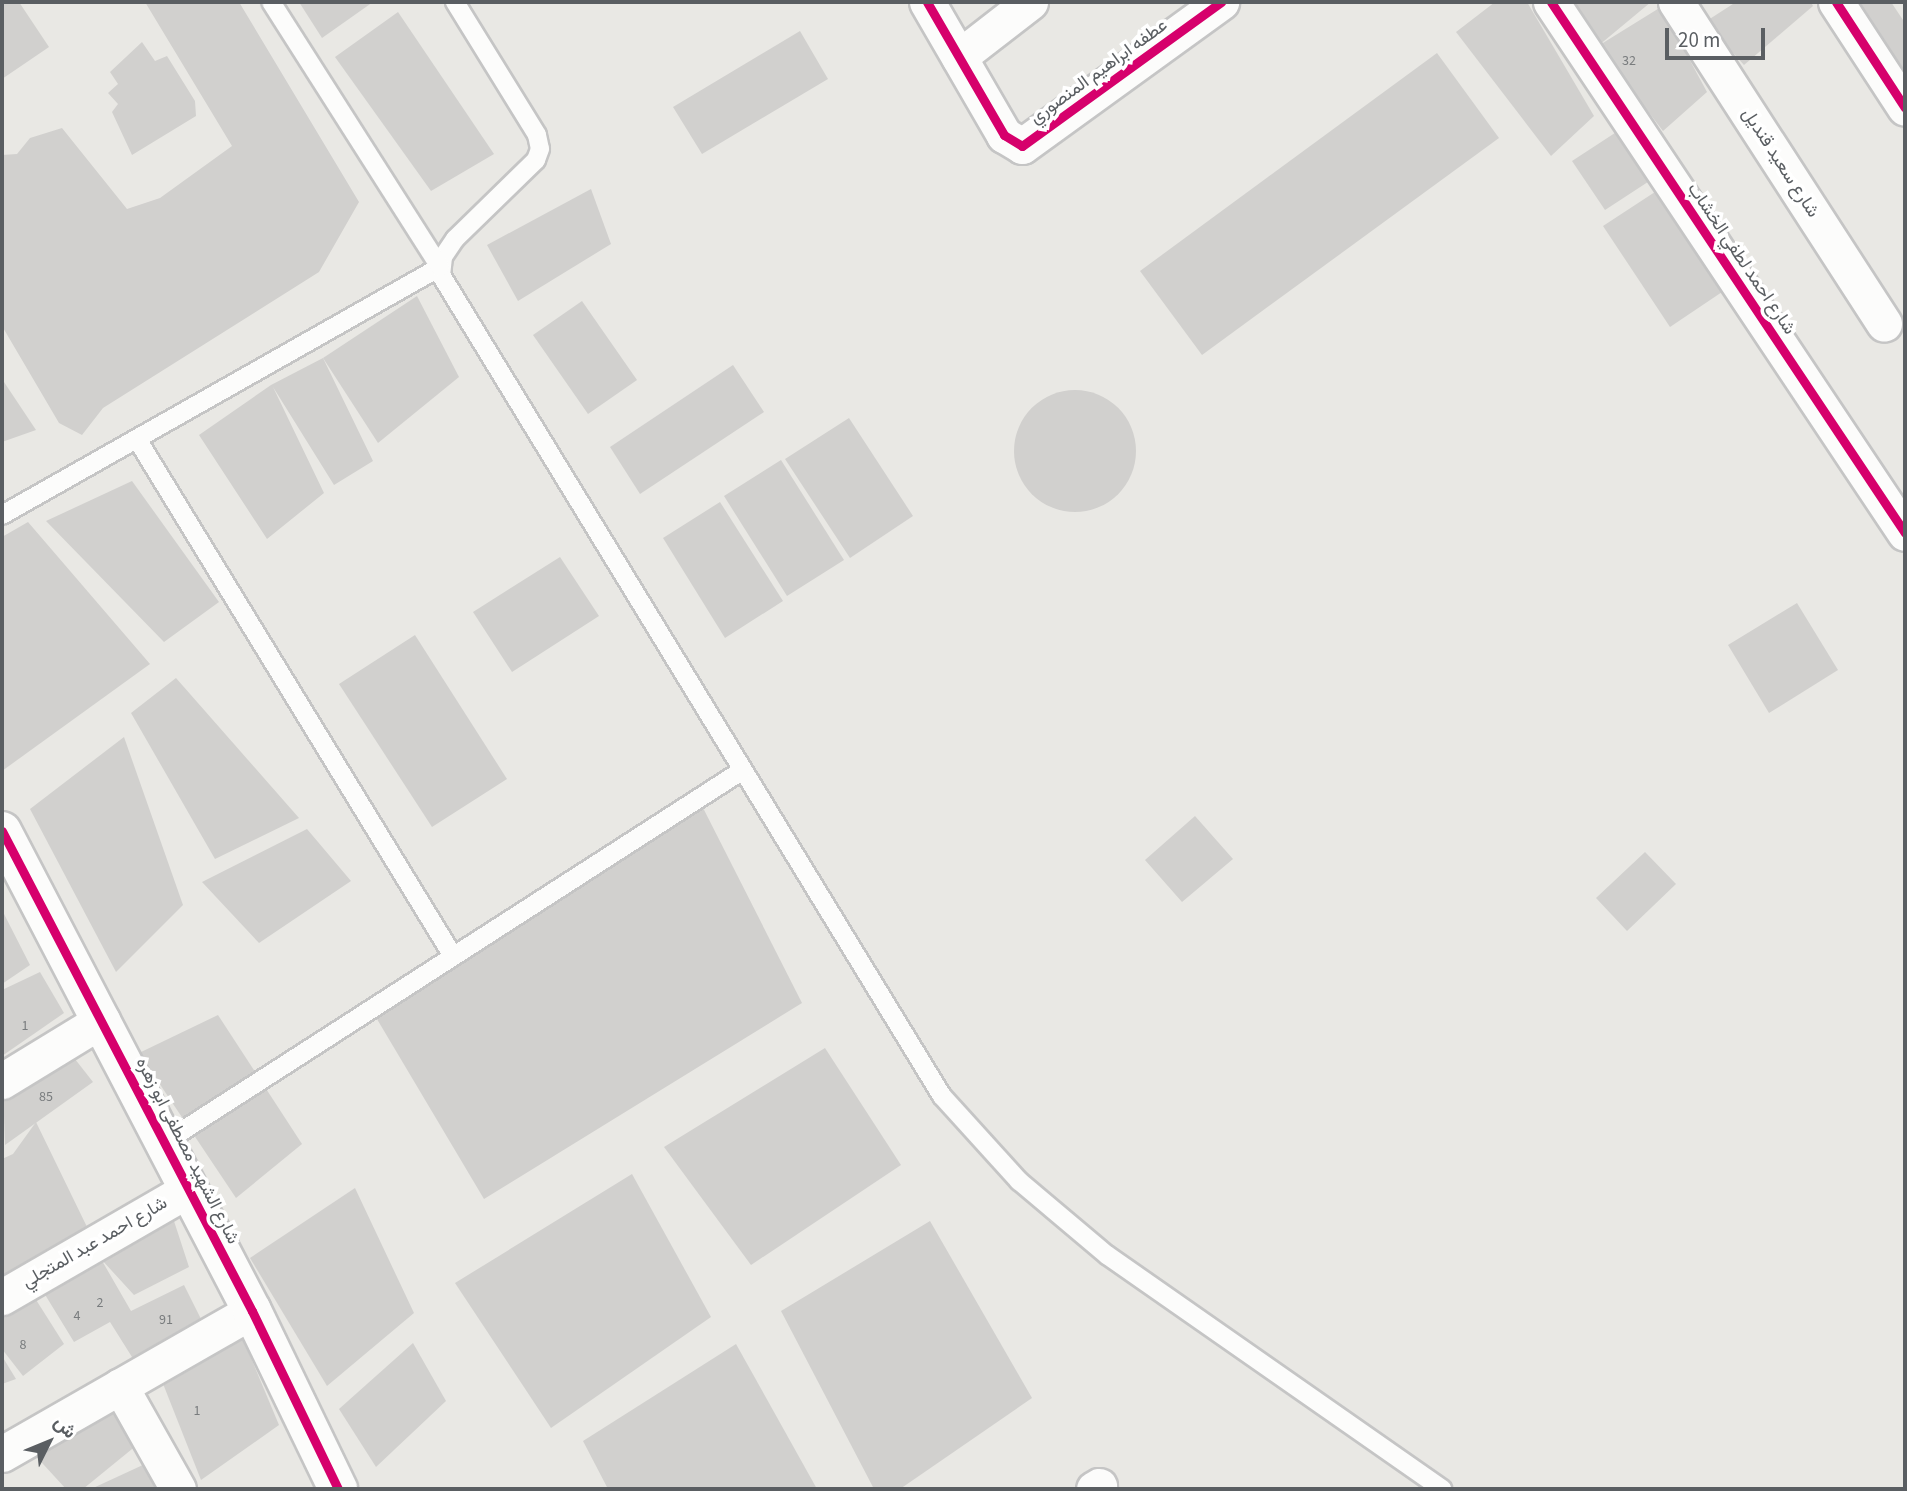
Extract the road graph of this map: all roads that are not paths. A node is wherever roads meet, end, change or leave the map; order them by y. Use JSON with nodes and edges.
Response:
{"nodes":[{"id":1,"x":271,"y":2,"type":"edge"},
{"id":2,"x":454,"y":2,"type":"edge"},
{"id":3,"x":927,"y":2,"type":"edge"},
{"id":4,"x":1030,"y":2,"type":"edge"},
{"id":5,"x":1221,"y":2,"type":"edge"},
{"id":6,"x":1551,"y":2,"type":"edge"},
{"id":7,"x":1676,"y":2,"type":"edge"},
{"id":8,"x":1836,"y":2,"type":"edge"},
{"id":9,"x":959,"y":57,"type":"junction"},
{"id":10,"x":1905,"y":108,"type":"edge"},
{"id":11,"x":440,"y":267,"type":"junction"},
{"id":12,"x":1884,"y":324,"type":"dead end"},
{"id":13,"x":137,"y":439,"type":"junction"},
{"id":14,"x":2,"y":515,"type":"edge"},
{"id":15,"x":1905,"y":533,"type":"edge"},
{"id":16,"x":743,"y":769,"type":"junction"},
{"id":17,"x":2,"y":831,"type":"edge"},
{"id":18,"x":11,"y":876,"type":"edge"},
{"id":19,"x":453,"y":956,"type":"junction"},
{"id":20,"x":102,"y":1020,"type":"junction"},
{"id":21,"x":2,"y":1081,"type":"edge"},
{"id":22,"x":165,"y":1142,"type":"junction"},
{"id":23,"x":189,"y":1189,"type":"junction"},
{"id":24,"x":2,"y":1297,"type":"edge"},
{"id":25,"x":252,"y":1311,"type":"junction"},
{"id":26,"x":120,"y":1386,"type":"junction"},
{"id":27,"x":2,"y":1454,"type":"edge"},
{"id":28,"x":330,"y":1486,"type":"edge"},
{"id":29,"x":178,"y":1489,"type":"edge"},
{"id":30,"x":1443,"y":1489,"type":"edge"}],
"edges":[{"from":1,"to":11,"type":"lane"},
{"from":2,"to":11,"type":"lane"},
{"from":3,"to":9,"type":"street"},
{"from":4,"to":9,"type":"street"},
{"from":5,"to":9,"type":"street","name":"عطفه ابراهيم المنصوري"},
{"from":6,"to":15,"type":"street","name":"شارع احمد لطفي الخشاب"},
{"from":7,"to":12,"type":"street","name":"شارع سعيد قنديل"},
{"from":8,"to":10,"type":"street"},
{"from":11,"to":13,"type":"lane"},
{"from":11,"to":16,"type":"lane"},
{"from":13,"to":14,"type":"lane"},
{"from":13,"to":19,"type":"lane"},
{"from":16,"to":19,"type":"lane"},
{"from":16,"to":30,"type":"lane"},
{"from":17,"to":18,"type":"street","name":"شارع الشهيد مصطفى ابو زهره"},
{"from":18,"to":20,"type":"street","name":"شارع الشهيد مصطفى ابو زهره"},
{"from":19,"to":22,"type":"lane"},
{"from":20,"to":21,"type":"street"},
{"from":20,"to":22,"type":"street","name":"شارع الشهيد مصطفى ابو زهره"},
{"from":22,"to":23,"type":"street","name":"شارع الشهيد مصطفى ابو زهره"},
{"from":23,"to":24,"type":"street","name":"شارع احمد عبد المتجلي"},
{"from":23,"to":25,"type":"street","name":"شارع الشهيد مصطفى ابو زهره"},
{"from":25,"to":26,"type":"street"},
{"from":25,"to":28,"type":"street","name":"شارع الشهيد مصطفى ابو زهره"},
{"from":26,"to":27,"type":"street"},
{"from":26,"to":29,"type":"street"}]}
